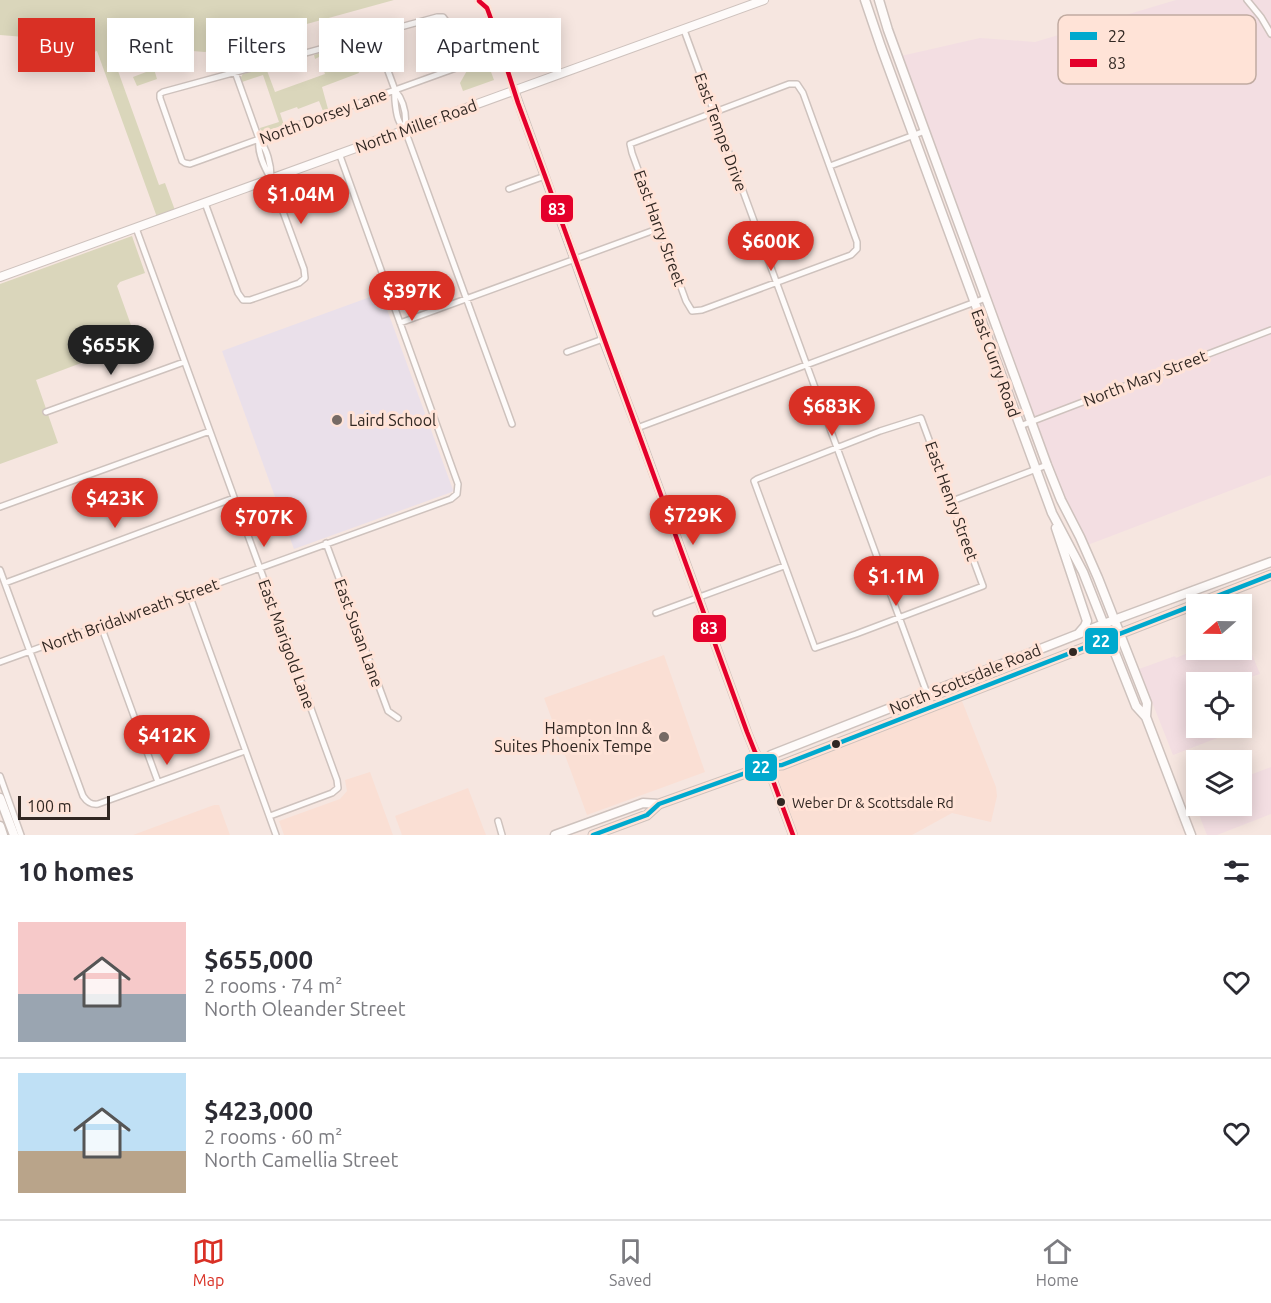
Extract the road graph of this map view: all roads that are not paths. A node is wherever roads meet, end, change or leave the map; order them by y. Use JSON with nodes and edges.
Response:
{"nodes":[{"id":1,"x":764,"y":0,"type":"edge"},
{"id":2,"x":865,"y":0,"type":"edge"},
{"id":3,"x":879,"y":0,"type":"edge"},
{"id":4,"x":1247,"y":0,"type":"edge"},
{"id":5,"x":480,"y":1,"type":"edge"},
{"id":6,"x":404,"y":25,"type":"edge"},
{"id":7,"x":684,"y":30,"type":"junction"},
{"id":8,"x":1271,"y":34,"type":"edge"},
{"id":9,"x":235,"y":72,"type":"joint"},
{"id":10,"x":388,"y":72,"type":"edge"},
{"id":11,"x":395,"y":90,"type":"junction"},
{"id":12,"x":514,"y":90,"type":"junction"},
{"id":13,"x":714,"y":112,"type":"junction"},
{"id":14,"x":405,"y":130,"type":"junction"},
{"id":15,"x":925,"y":131,"type":"junction"},
{"id":16,"x":913,"y":135,"type":"junction"},
{"id":17,"x":259,"y":139,"type":"junction"},
{"id":18,"x":339,"y":153,"type":"junction"},
{"id":19,"x":830,"y":166,"type":"junction"},
{"id":20,"x":544,"y":176,"type":"junction"},
{"id":21,"x":271,"y":178,"type":"junction"},
{"id":22,"x":509,"y":189,"type":"dead end"},
{"id":23,"x":206,"y":203,"type":"junction"},
{"id":24,"x":136,"y":228,"type":"junction"},
{"id":25,"x":660,"y":228,"type":"junction"},
{"id":26,"x":575,"y":260,"type":"junction"},
{"id":27,"x":0,"y":277,"type":"edge"},
{"id":28,"x":776,"y":282,"type":"junction"},
{"id":29,"x":986,"y":298,"type":"junction"},
{"id":30,"x":466,"y":299,"type":"junction"},
{"id":31,"x":974,"y":302,"type":"junction"},
{"id":32,"x":400,"y":323,"type":"junction"},
{"id":33,"x":1271,"y":330,"type":"edge"},
{"id":34,"x":603,"y":339,"type":"junction"},
{"id":35,"x":567,"y":352,"type":"dead end"},
{"id":36,"x":184,"y":362,"type":"junction"},
{"id":37,"x":806,"y":365,"type":"junction"},
{"id":38,"x":46,"y":412,"type":"dead end"},
{"id":39,"x":1032,"y":422,"type":"junction"},
{"id":40,"x":512,"y":424,"type":"dead end"},
{"id":41,"x":1020,"y":426,"type":"junction"},
{"id":42,"x":637,"y":428,"type":"junction"},
{"id":43,"x":210,"y":431,"type":"junction"},
{"id":44,"x":837,"y":448,"type":"junction"},
{"id":45,"x":1047,"y":465,"type":"junction"},
{"id":46,"x":1035,"y":469,"type":"junction"},
{"id":47,"x":234,"y":498,"type":"junction"},
{"id":48,"x":952,"y":501,"type":"junction"},
{"id":49,"x":0,"y":507,"type":"edge"},
{"id":50,"x":1052,"y":513,"type":"junction"},
{"id":51,"x":326,"y":543,"type":"junction"},
{"id":52,"x":1271,"y":561,"type":"edge"},
{"id":53,"x":784,"y":566,"type":"junction"},
{"id":54,"x":260,"y":568,"type":"junction"},
{"id":55,"x":0,"y":570,"type":"edge"},
{"id":56,"x":1271,"y":575,"type":"edge"},
{"id":57,"x":5,"y":583,"type":"junction"},
{"id":58,"x":189,"y":594,"type":"junction"},
{"id":59,"x":699,"y":597,"type":"junction"},
{"id":60,"x":656,"y":613,"type":"dead end"},
{"id":61,"x":899,"y":618,"type":"junction"},
{"id":62,"x":1114,"y":620,"type":"junction"},
{"id":63,"x":1104,"y":624,"type":"junction"},
{"id":64,"x":101,"y":626,"type":"junction"},
{"id":65,"x":1077,"y":634,"type":"junction"},
{"id":66,"x":1120,"y":634,"type":"junction"},
{"id":67,"x":1109,"y":638,"type":"junction"},
{"id":68,"x":30,"y":652,"type":"junction"},
{"id":69,"x":0,"y":662,"type":"edge"},
{"id":70,"x":927,"y":694,"type":"junction"},
{"id":71,"x":932,"y":707,"type":"junction"},
{"id":72,"x":1146,"y":717,"type":"junction"},
{"id":73,"x":398,"y":718,"type":"dead end"},
{"id":74,"x":245,"y":751,"type":"junction"},
{"id":75,"x":765,"y":765,"type":"junction"},
{"id":76,"x":0,"y":776,"type":"edge"},
{"id":77,"x":158,"y":782,"type":"junction"},
{"id":78,"x":0,"y":798,"type":"edge"},
{"id":79,"x":659,"y":804,"type":"junction"},
{"id":80,"x":270,"y":816,"type":"junction"},
{"id":81,"x":498,"y":821,"type":"dead end"},
{"id":82,"x":0,"y":826,"type":"edge"},
{"id":83,"x":3,"y":835,"type":"edge"},
{"id":84,"x":14,"y":835,"type":"edge"},
{"id":85,"x":21,"y":835,"type":"edge"},
{"id":86,"x":276,"y":835,"type":"edge"},
{"id":87,"x":502,"y":835,"type":"edge"},
{"id":88,"x":555,"y":835,"type":"edge"},
{"id":89,"x":592,"y":835,"type":"edge"},
{"id":90,"x":794,"y":835,"type":"edge"},
{"id":91,"x":1191,"y":835,"type":"edge"}],
"edges":[{"from":1,"to":7,"type":"street","name":"North Miller Road"},
{"from":2,"to":16,"type":"main road","name":"East Curry Road"},
{"from":3,"to":15,"type":"main road","name":"East Curry Road"},
{"from":4,"to":8,"type":"street"},
{"from":5,"to":12,"type":"street"},
{"from":6,"to":11,"type":"street","name":"North Dorsey Lane"},
{"from":7,"to":12,"type":"street","name":"North Miller Road"},
{"from":7,"to":13,"type":"street","name":"East Tempe Drive"},
{"from":9,"to":17,"type":"street"},
{"from":9,"to":17,"type":"street","name":"North Dorsey Lane"},
{"from":10,"to":11,"type":"street"},
{"from":11,"to":14,"type":"street"},
{"from":11,"to":17,"type":"street","name":"North Dorsey Lane"},
{"from":12,"to":14,"type":"street","name":"North Miller Road"},
{"from":12,"to":20,"type":"street"},
{"from":13,"to":19,"type":"street"},
{"from":13,"to":25,"type":"street","name":"East Harry Street"},
{"from":13,"to":28,"type":"street","name":"East Tempe Drive"},
{"from":14,"to":18,"type":"street","name":"North Miller Road"},
{"from":14,"to":30,"type":"street"},
{"from":15,"to":16,"type":"street"},
{"from":15,"to":29,"type":"main road","name":"East Curry Road"},
{"from":16,"to":19,"type":"street"},
{"from":16,"to":31,"type":"main road","name":"East Curry Road"},
{"from":17,"to":21,"type":"street"},
{"from":18,"to":21,"type":"street","name":"North Miller Road"},
{"from":18,"to":32,"type":"street"},
{"from":19,"to":28,"type":"street"},
{"from":20,"to":22,"type":"street"},
{"from":20,"to":26,"type":"street"},
{"from":21,"to":23,"type":"street","name":"North Miller Road"},
{"from":21,"to":23,"type":"street"},
{"from":23,"to":24,"type":"street","name":"North Miller Road"},
{"from":24,"to":27,"type":"street","name":"North Miller Road"},
{"from":24,"to":36,"type":"street","name":"East Marigold Lane"},
{"from":25,"to":26,"type":"street"},
{"from":25,"to":28,"type":"street","name":"East Harry Street"},
{"from":26,"to":30,"type":"street"},
{"from":26,"to":34,"type":"street"},
{"from":28,"to":37,"type":"street","name":"East Tempe Drive"},
{"from":29,"to":31,"type":"street"},
{"from":29,"to":39,"type":"main road","name":"East Curry Road"},
{"from":30,"to":32,"type":"street"},
{"from":30,"to":40,"type":"street"},
{"from":31,"to":37,"type":"street"},
{"from":31,"to":41,"type":"main road","name":"East Curry Road"},
{"from":32,"to":51,"type":"street","name":"North Bridalwreath Street"},
{"from":33,"to":39,"type":"street","name":"North Mary Street"},
{"from":34,"to":35,"type":"street"},
{"from":34,"to":42,"type":"street"},
{"from":36,"to":38,"type":"street"},
{"from":36,"to":43,"type":"street","name":"East Marigold Lane"},
{"from":37,"to":42,"type":"street"},
{"from":37,"to":44,"type":"street","name":"East Tempe Drive"},
{"from":39,"to":41,"type":"street","name":"North Mary Street"},
{"from":39,"to":45,"type":"main road","name":"East Curry Road"},
{"from":41,"to":46,"type":"main road","name":"East Curry Road"},
{"from":42,"to":59,"type":"street"},
{"from":43,"to":47,"type":"street","name":"East Marigold Lane"},
{"from":43,"to":49,"type":"street"},
{"from":44,"to":48,"type":"street","name":"East Henry Street"},
{"from":44,"to":53,"type":"street"},
{"from":44,"to":61,"type":"street","name":"East Tempe Drive"},
{"from":45,"to":46,"type":"street"},
{"from":45,"to":62,"type":"main road","name":"East Curry Road"},
{"from":46,"to":48,"type":"street"},
{"from":46,"to":50,"type":"main road","name":"East Curry Road"},
{"from":47,"to":54,"type":"street","name":"East Marigold Lane"},
{"from":47,"to":57,"type":"street"},
{"from":48,"to":61,"type":"street","name":"East Henry Street"},
{"from":50,"to":63,"type":"main road","name":"East Curry Road"},
{"from":50,"to":65,"type":"main road"},
{"from":51,"to":54,"type":"street","name":"North Bridalwreath Street"},
{"from":51,"to":73,"type":"street","name":"East Susan Lane"},
{"from":52,"to":62,"type":"main road","name":"North Scottsdale Road"},
{"from":53,"to":59,"type":"street"},
{"from":53,"to":61,"type":"street"},
{"from":54,"to":58,"type":"street","name":"North Bridalwreath Street"},
{"from":54,"to":80,"type":"street","name":"East Marigold Lane"},
{"from":55,"to":57,"type":"street"},
{"from":56,"to":66,"type":"main road","name":"North Scottsdale Road"},
{"from":57,"to":68,"type":"street"},
{"from":58,"to":64,"type":"street","name":"North Bridalwreath Street"},
{"from":58,"to":74,"type":"street"},
{"from":59,"to":60,"type":"street"},
{"from":59,"to":75,"type":"street"},
{"from":61,"to":70,"type":"street","name":"East Tempe Drive"},
{"from":62,"to":63,"type":"main road","name":"North Scottsdale Road"},
{"from":62,"to":66,"type":"main road","name":"East Curry Road"},
{"from":63,"to":65,"type":"main road","name":"North Scottsdale Road"},
{"from":63,"to":67,"type":"main road","name":"East Curry Road"},
{"from":64,"to":68,"type":"street","name":"North Bridalwreath Street"},
{"from":64,"to":77,"type":"street"},
{"from":65,"to":70,"type":"main road","name":"North Scottsdale Road"},
{"from":66,"to":67,"type":"main road","name":"North Scottsdale Road"},
{"from":66,"to":72,"type":"main road","name":"East Curry Road"},
{"from":67,"to":71,"type":"main road","name":"North Scottsdale Road"},
{"from":67,"to":72,"type":"main road","name":"East Curry Road"},
{"from":68,"to":69,"type":"street","name":"North Bridalwreath Street"},
{"from":68,"to":77,"type":"street"},
{"from":70,"to":71,"type":"street","name":"East Tempe Drive"},
{"from":70,"to":75,"type":"main road","name":"North Scottsdale Road"},
{"from":71,"to":75,"type":"main road","name":"North Scottsdale Road"},
{"from":72,"to":91,"type":"main road","name":"East Curry Road"},
{"from":74,"to":77,"type":"street"},
{"from":74,"to":80,"type":"street"},
{"from":75,"to":79,"type":"main road","name":"North Scottsdale Road"},
{"from":75,"to":90,"type":"street"},
{"from":76,"to":85,"type":"street"},
{"from":78,"to":84,"type":"main road"},
{"from":79,"to":88,"type":"main road","name":"North Scottsdale Road"},
{"from":79,"to":89,"type":"main road","name":"North Scottsdale Road"},
{"from":80,"to":86,"type":"street"},
{"from":81,"to":87,"type":"street"},
{"from":82,"to":83,"type":"main road"}]}
